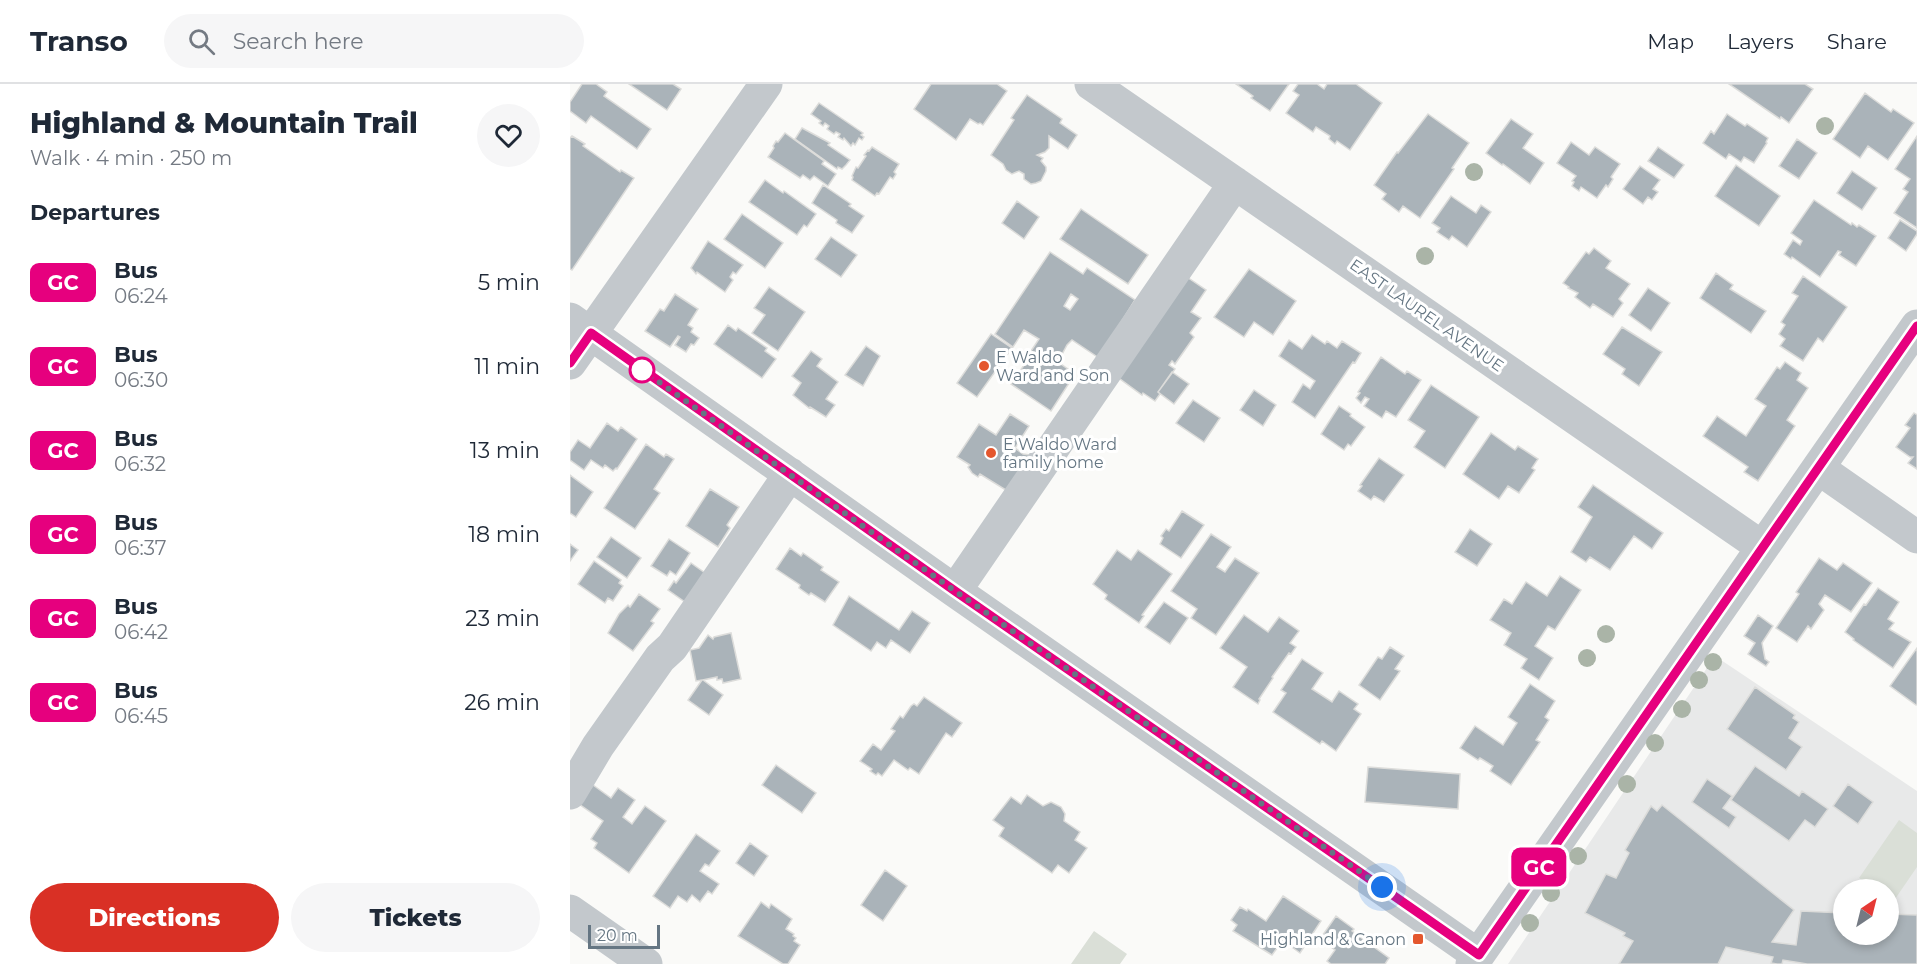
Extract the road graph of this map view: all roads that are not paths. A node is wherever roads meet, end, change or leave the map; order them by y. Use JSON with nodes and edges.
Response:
{"nodes":[{"id":1,"x":766,"y":84,"type":"edge"},
{"id":2,"x":1091,"y":84,"type":"edge"},
{"id":3,"x":1234,"y":183,"type":"junction"},
{"id":4,"x":580,"y":326,"type":"edge"},
{"id":5,"x":1917,"y":326,"type":"edge"},
{"id":6,"x":570,"y":363,"type":"edge"},
{"id":7,"x":1818,"y":468,"type":"junction"},
{"id":8,"x":790,"y":474,"type":"junction"},
{"id":9,"x":1917,"y":537,"type":"edge"},
{"id":10,"x":1762,"y":547,"type":"junction"},
{"id":11,"x":955,"y":591,"type":"junction"},
{"id":12,"x":570,"y":793,"type":"edge"},
{"id":13,"x":570,"y":911,"type":"edge"},
{"id":14,"x":1475,"y":959,"type":"edge"},
{"id":15,"x":646,"y":964,"type":"edge"}],
"edges":[{"from":1,"to":4,"type":"street"},
{"from":2,"to":3,"type":"street","name":"EAST LAUREL AVENUE"},
{"from":3,"to":10,"type":"street","name":"EAST LAUREL AVENUE"},
{"from":3,"to":11,"type":"street"},
{"from":4,"to":6,"type":"street"},
{"from":4,"to":8,"type":"street"},
{"from":5,"to":7,"type":"street"},
{"from":7,"to":9,"type":"street"},
{"from":7,"to":10,"type":"street"},
{"from":8,"to":11,"type":"street"},
{"from":8,"to":12,"type":"street"},
{"from":10,"to":14,"type":"street"},
{"from":11,"to":14,"type":"street"},
{"from":13,"to":15,"type":"street"}]}
